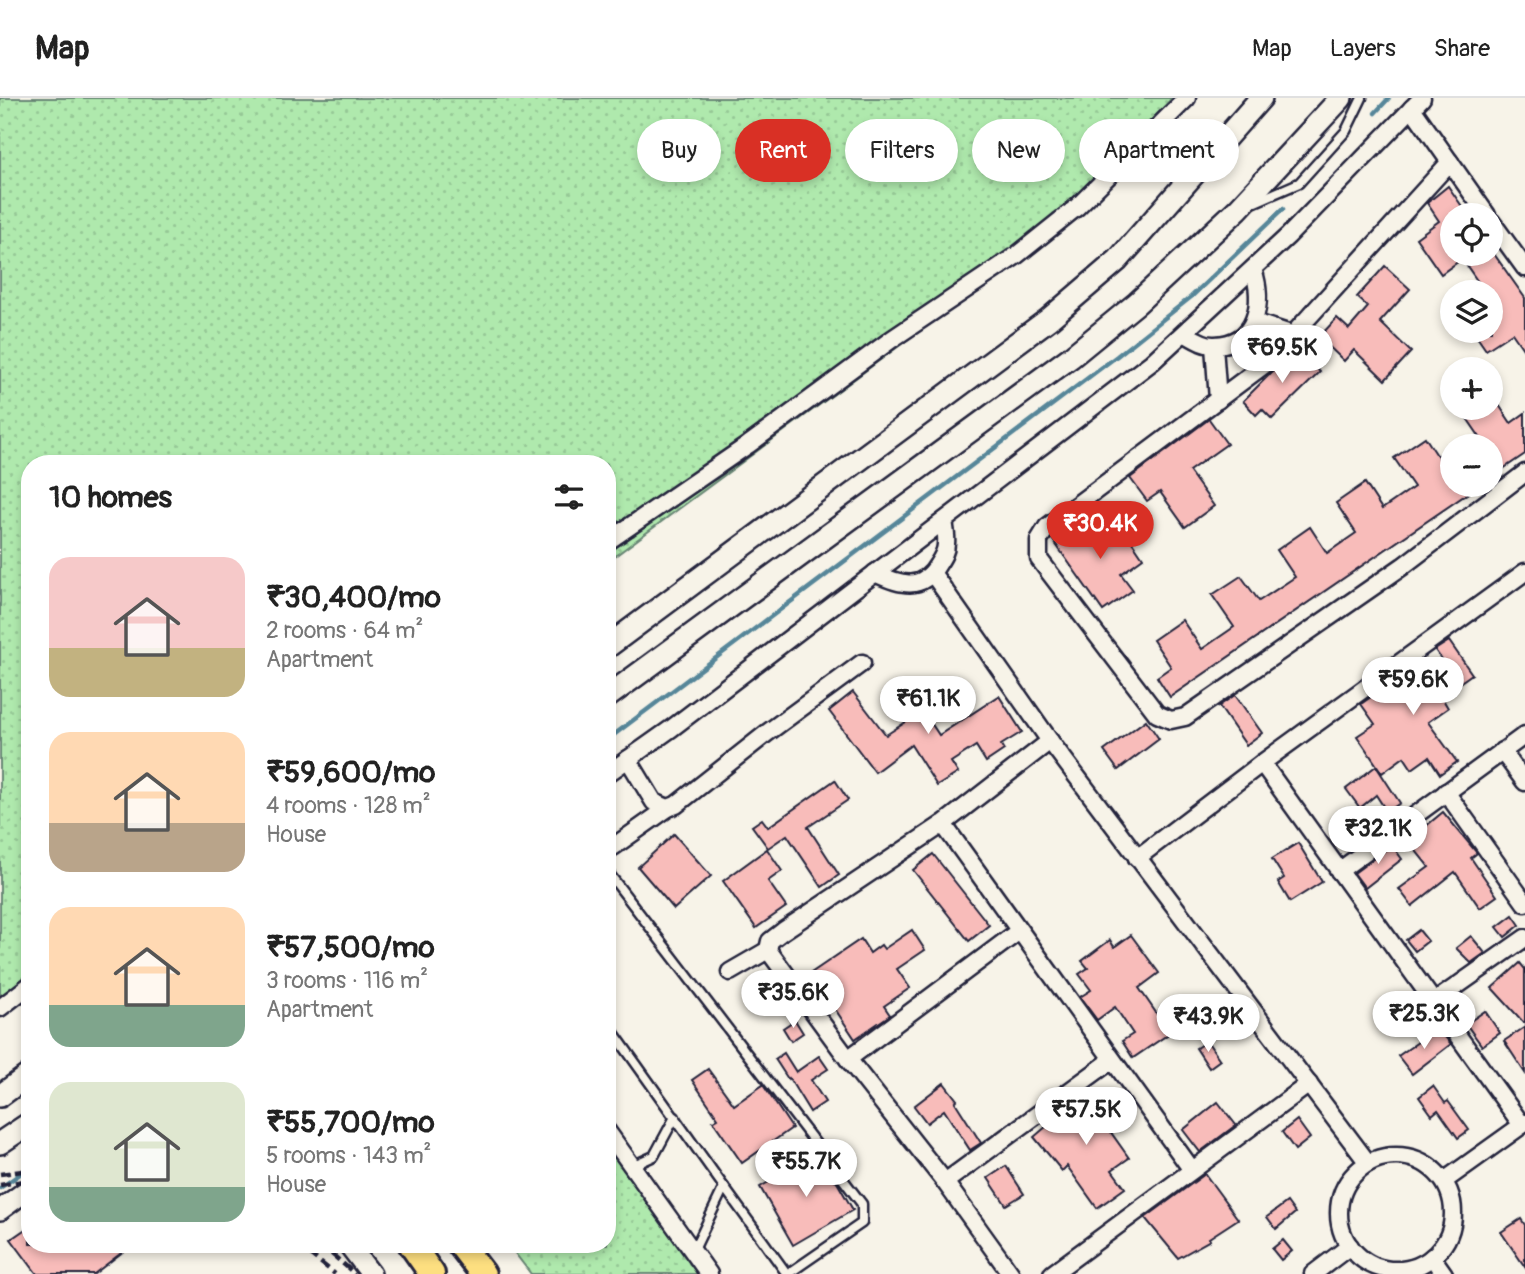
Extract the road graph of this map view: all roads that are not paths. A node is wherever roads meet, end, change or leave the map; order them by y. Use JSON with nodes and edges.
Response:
{"nodes":[{"id":1,"x":1187,"y":98,"type":"edge"},
{"id":2,"x":1261,"y":98,"type":"edge"},
{"id":3,"x":1341,"y":98,"type":"edge"},
{"id":4,"x":1362,"y":98,"type":"edge"},
{"id":5,"x":1417,"y":103,"type":"edge"},
{"id":6,"x":1450,"y":162,"type":"junction"},
{"id":7,"x":1479,"y":203,"type":"edge"},
{"id":8,"x":1238,"y":209,"type":"junction"},
{"id":9,"x":1503,"y":237,"type":"edge"},
{"id":10,"x":1525,"y":268,"type":"edge"},
{"id":11,"x":1253,"y":269,"type":"junction"},
{"id":12,"x":1254,"y":322,"type":"junction"},
{"id":13,"x":1184,"y":333,"type":"junction"},
{"id":14,"x":1294,"y":335,"type":"junction"},
{"id":15,"x":1214,"y":346,"type":"junction"},
{"id":16,"x":1218,"y":400,"type":"junction"},
{"id":17,"x":1525,"y":473,"type":"edge"},
{"id":18,"x":944,"y":521,"type":"junction"},
{"id":19,"x":616,"y":536,"type":"edge"},
{"id":20,"x":1525,"y":572,"type":"edge"},
{"id":21,"x":875,"y":573,"type":"junction"},
{"id":22,"x":933,"y":574,"type":"junction"},
{"id":23,"x":616,"y":640,"type":"edge"},
{"id":24,"x":862,"y":663,"type":"dead end"},
{"id":25,"x":616,"y":690,"type":"edge"},
{"id":26,"x":1525,"y":735,"type":"edge"},
{"id":27,"x":1050,"y":741,"type":"junction"},
{"id":28,"x":1502,"y":751,"type":"junction"},
{"id":29,"x":620,"y":762,"type":"edge"},
{"id":30,"x":1262,"y":763,"type":"junction"},
{"id":31,"x":1525,"y":782,"type":"edge"},
{"id":32,"x":1446,"y":792,"type":"junction"},
{"id":33,"x":668,"y":808,"type":"junction"},
{"id":34,"x":943,"y":824,"type":"junction"},
{"id":35,"x":616,"y":845,"type":"edge"},
{"id":36,"x":1136,"y":858,"type":"junction"},
{"id":37,"x":1339,"y":871,"type":"junction"},
{"id":38,"x":616,"y":882,"type":"edge"},
{"id":39,"x":1525,"y":903,"type":"edge"},
{"id":40,"x":1020,"y":931,"type":"junction"},
{"id":41,"x":1525,"y":938,"type":"edge"},
{"id":42,"x":768,"y":950,"type":"junction"},
{"id":43,"x":730,"y":972,"type":"dead end"},
{"id":44,"x":21,"y":992,"type":"edge"},
{"id":45,"x":1434,"y":1002,"type":"junction"},
{"id":46,"x":0,"y":1008,"type":"edge"},
{"id":47,"x":616,"y":1035,"type":"edge"},
{"id":48,"x":848,"y":1059,"type":"junction"},
{"id":49,"x":1112,"y":1060,"type":"junction"},
{"id":50,"x":21,"y":1081,"type":"edge"},
{"id":51,"x":1309,"y":1084,"type":"junction"},
{"id":52,"x":0,"y":1096,"type":"edge"},
{"id":53,"x":675,"y":1117,"type":"junction"},
{"id":54,"x":1524,"y":1124,"type":"edge"},
{"id":55,"x":21,"y":1129,"type":"edge"},
{"id":56,"x":0,"y":1143,"type":"edge"},
{"id":57,"x":616,"y":1144,"type":"edge"},
{"id":58,"x":1368,"y":1163,"type":"junction"},
{"id":59,"x":632,"y":1166,"type":"junction"},
{"id":60,"x":1192,"y":1170,"type":"junction"},
{"id":61,"x":1444,"y":1181,"type":"junction"},
{"id":62,"x":945,"y":1182,"type":"junction"},
{"id":63,"x":724,"y":1187,"type":"junction"},
{"id":64,"x":21,"y":1195,"type":"edge"},
{"id":65,"x":0,"y":1210,"type":"edge"},
{"id":66,"x":1350,"y":1246,"type":"junction"},
{"id":67,"x":693,"y":1252,"type":"junction"},
{"id":68,"x":355,"y":1253,"type":"edge"},
{"id":69,"x":417,"y":1253,"type":"edge"},
{"id":70,"x":467,"y":1253,"type":"edge"},
{"id":71,"x":1432,"y":1257,"type":"junction"},
{"id":72,"x":371,"y":1274,"type":"edge"},
{"id":73,"x":432,"y":1274,"type":"edge"},
{"id":74,"x":483,"y":1274,"type":"edge"},
{"id":75,"x":709,"y":1274,"type":"edge"},
{"id":76,"x":788,"y":1274,"type":"edge"},
{"id":77,"x":1011,"y":1274,"type":"edge"},
{"id":78,"x":1052,"y":1274,"type":"edge"},
{"id":79,"x":1313,"y":1274,"type":"edge"},
{"id":80,"x":1444,"y":1274,"type":"edge"}],
"edges":[{"from":1,"to":19,"type":"street"},
{"from":2,"to":23,"type":"main road"},
{"from":3,"to":8,"type":"main road"},
{"from":4,"to":8,"type":"lane"},
{"from":5,"to":6,"type":"street"},
{"from":5,"to":11,"type":"street"},
{"from":6,"to":7,"type":"street"},
{"from":6,"to":14,"type":"street"},
{"from":8,"to":25,"type":"main road"},
{"from":9,"to":10,"type":"street"},
{"from":11,"to":12,"type":"street"},
{"from":11,"to":13,"type":"street"},
{"from":12,"to":14,"type":"street"},
{"from":12,"to":15,"type":"street"},
{"from":13,"to":15,"type":"street"},
{"from":13,"to":18,"type":"street"},
{"from":14,"to":16,"type":"street"},
{"from":15,"to":16,"type":"street"},
{"from":16,"to":17,"type":"street"},
{"from":18,"to":21,"type":"street"},
{"from":18,"to":22,"type":"street"},
{"from":20,"to":30,"type":"street"},
{"from":21,"to":22,"type":"street"},
{"from":21,"to":29,"type":"street"},
{"from":22,"to":27,"type":"street"},
{"from":24,"to":33,"type":"street"},
{"from":26,"to":28,"type":"street"},
{"from":27,"to":34,"type":"street"},
{"from":27,"to":36,"type":"street"},
{"from":28,"to":31,"type":"street"},
{"from":28,"to":32,"type":"street"},
{"from":29,"to":33,"type":"street"},
{"from":30,"to":36,"type":"street"},
{"from":30,"to":37,"type":"street"},
{"from":32,"to":37,"type":"street"},
{"from":32,"to":39,"type":"street"},
{"from":33,"to":35,"type":"street"},
{"from":34,"to":40,"type":"street"},
{"from":34,"to":42,"type":"street"},
{"from":36,"to":51,"type":"street"},
{"from":37,"to":45,"type":"street"},
{"from":38,"to":76,"type":"lane"},
{"from":40,"to":48,"type":"street"},
{"from":40,"to":49,"type":"street"},
{"from":41,"to":45,"type":"street"},
{"from":42,"to":43,"type":"street"},
{"from":42,"to":48,"type":"street"},
{"from":44,"to":46,"type":"street"},
{"from":45,"to":54,"type":"street"},
{"from":47,"to":53,"type":"lane"},
{"from":48,"to":62,"type":"street"},
{"from":49,"to":60,"type":"street"},
{"from":49,"to":62,"type":"street"},
{"from":50,"to":52,"type":"main road"},
{"from":51,"to":58,"type":"street"},
{"from":51,"to":60,"type":"street"},
{"from":53,"to":59,"type":"lane"},
{"from":53,"to":63,"type":"lane"},
{"from":54,"to":61,"type":"street"},
{"from":55,"to":56,"type":"main road"},
{"from":57,"to":59,"type":"street"},
{"from":58,"to":61,"type":"street"},
{"from":58,"to":66,"type":"street"},
{"from":59,"to":67,"type":"street"},
{"from":60,"to":78,"type":"street"},
{"from":61,"to":71,"type":"street"},
{"from":62,"to":77,"type":"street"},
{"from":63,"to":67,"type":"lane"},
{"from":63,"to":76,"type":"lane"},
{"from":64,"to":65,"type":"street"},
{"from":66,"to":71,"type":"street"},
{"from":66,"to":79,"type":"street"},
{"from":67,"to":75,"type":"street"},
{"from":68,"to":72,"type":"street"},
{"from":69,"to":73,"type":"highway"},
{"from":70,"to":74,"type":"highway"},
{"from":71,"to":80,"type":"street"}]}
